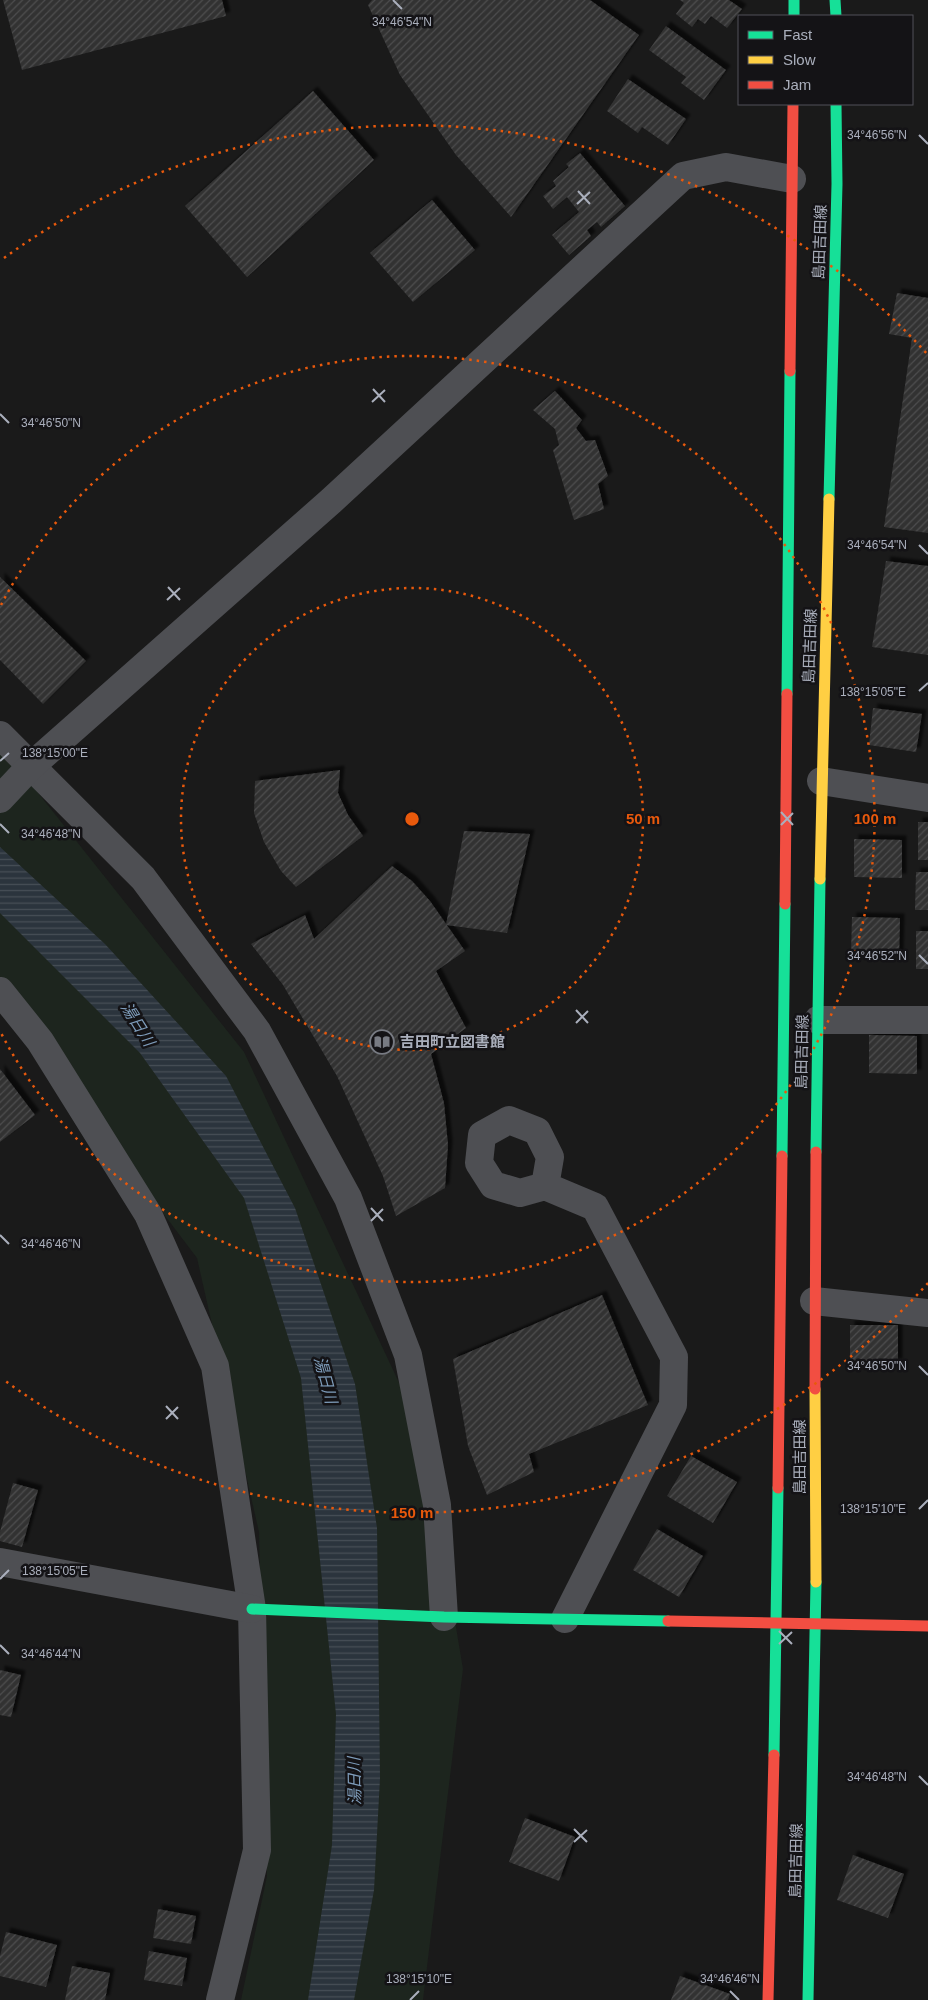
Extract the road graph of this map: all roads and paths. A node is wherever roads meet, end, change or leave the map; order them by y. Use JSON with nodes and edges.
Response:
{"nodes":[{"id":1,"x":794,"y":0,"type":"edge"},
{"id":2,"x":836,"y":0,"type":"edge"},
{"id":3,"x":794,"y":15,"type":"edge"},
{"id":4,"x":836,"y":15,"type":"edge"},
{"id":5,"x":793,"y":105,"type":"edge"},
{"id":6,"x":836,"y":105,"type":"edge"},
{"id":7,"x":792,"y":179,"type":"junction"},
{"id":8,"x":0,"y":735,"type":"edge"},
{"id":9,"x":30,"y":767,"type":"junction"},
{"id":10,"x":821,"y":781,"type":"junction"},
{"id":11,"x":0,"y":798,"type":"edge"},
{"id":12,"x":928,"y":798,"type":"edge"},
{"id":13,"x":0,"y":991,"type":"edge"},
{"id":14,"x":818,"y":1020,"type":"junction"},
{"id":15,"x":928,"y":1020,"type":"edge"},
{"id":16,"x":545,"y":1186,"type":"dead end"},
{"id":17,"x":814,"y":1301,"type":"junction"},
{"id":18,"x":928,"y":1313,"type":"edge"},
{"id":19,"x":0,"y":1562,"type":"edge"},
{"id":20,"x":252,"y":1609,"type":"junction"},
{"id":21,"x":444,"y":1617,"type":"junction"},
{"id":22,"x":565,"y":1619,"type":"junction"},
{"id":23,"x":777,"y":1624,"type":"junction"},
{"id":24,"x":816,"y":1625,"type":"junction"},
{"id":25,"x":928,"y":1626,"type":"edge"},
{"id":26,"x":220,"y":2000,"type":"edge"},
{"id":27,"x":768,"y":2000,"type":"edge"},
{"id":28,"x":808,"y":2000,"type":"edge"}],
"edges":[{"from":1,"to":3,"type":"main road"},
{"from":2,"to":4,"type":"main road"},
{"from":5,"to":7,"type":"main road","name":"島田吉田線"},
{"from":6,"to":10,"type":"main road","name":"島田吉田線"},
{"from":7,"to":9,"type":"street"},
{"from":7,"to":23,"type":"main road","name":"島田吉田線"},
{"from":8,"to":9,"type":"street"},
{"from":9,"to":11,"type":"street"},
{"from":9,"to":21,"type":"street"},
{"from":10,"to":12,"type":"street"},
{"from":10,"to":14,"type":"main road","name":"島田吉田線"},
{"from":13,"to":20,"type":"street"},
{"from":14,"to":15,"type":"street"},
{"from":14,"to":17,"type":"main road","name":"島田吉田線"},
{"from":16,"to":22,"type":"street"},
{"from":17,"to":18,"type":"street"},
{"from":17,"to":24,"type":"main road","name":"島田吉田線"},
{"from":19,"to":20,"type":"street"},
{"from":20,"to":21,"type":"main road"},
{"from":20,"to":26,"type":"street"},
{"from":21,"to":22,"type":"main road"},
{"from":22,"to":23,"type":"main road"},
{"from":23,"to":24,"type":"main road"},
{"from":23,"to":27,"type":"main road","name":"島田吉田線"},
{"from":24,"to":25,"type":"main road"},
{"from":24,"to":28,"type":"main road","name":"島田吉田線"}]}
